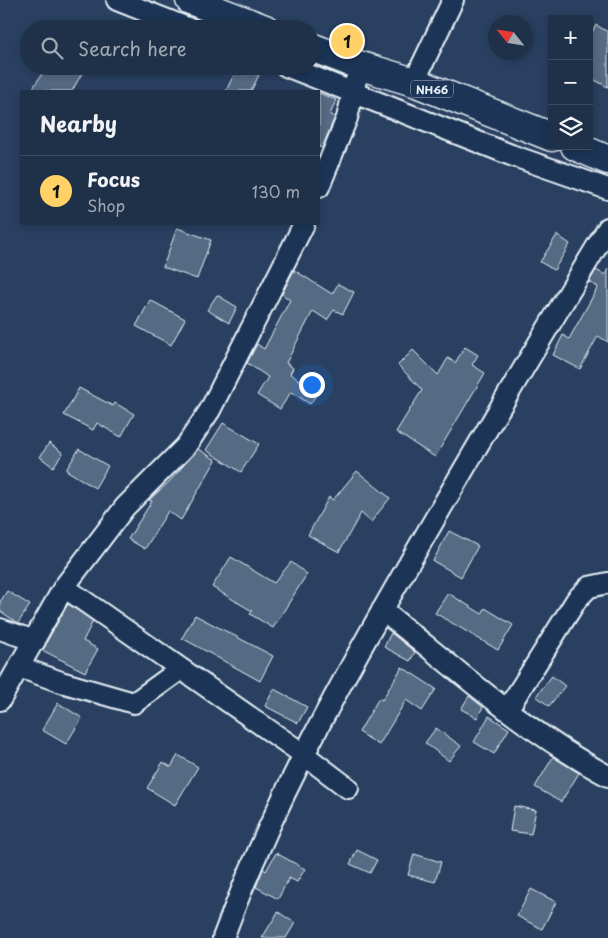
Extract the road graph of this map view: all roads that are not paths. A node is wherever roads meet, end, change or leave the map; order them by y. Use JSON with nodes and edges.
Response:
{"nodes":[{"id":1,"x":118,"y":0,"type":"edge"},
{"id":2,"x":190,"y":0,"type":"edge"},
{"id":3,"x":453,"y":0,"type":"edge"},
{"id":4,"x":168,"y":20,"type":"edge"},
{"id":5,"x":242,"y":20,"type":"edge"},
{"id":6,"x":320,"y":50,"type":"edge"},
{"id":7,"x":361,"y":66,"type":"junction"},
{"id":8,"x":309,"y":75,"type":"edge"},
{"id":9,"x":414,"y":82,"type":"junction"},
{"id":10,"x":352,"y":92,"type":"junction"},
{"id":11,"x":548,"y":135,"type":"edge"},
{"id":12,"x":584,"y":150,"type":"edge"},
{"id":13,"x":608,"y":160,"type":"edge"},
{"id":14,"x":320,"y":185,"type":"edge"},
{"id":15,"x":608,"y":189,"type":"edge"},
{"id":16,"x":303,"y":225,"type":"edge"},
{"id":17,"x":608,"y":228,"type":"edge"},
{"id":18,"x":608,"y":583,"type":"edge"},
{"id":19,"x":64,"y":587,"type":"junction"},
{"id":20,"x":382,"y":610,"type":"junction"},
{"id":21,"x":0,"y":629,"type":"edge"},
{"id":22,"x":35,"y":641,"type":"junction"},
{"id":23,"x":19,"y":667,"type":"junction"},
{"id":24,"x":181,"y":669,"type":"junction"},
{"id":25,"x":0,"y":700,"type":"edge"},
{"id":26,"x":507,"y":710,"type":"junction"},
{"id":27,"x":303,"y":754,"type":"junction"},
{"id":28,"x":608,"y":776,"type":"edge"},
{"id":29,"x":348,"y":788,"type":"dead end"},
{"id":30,"x":223,"y":938,"type":"edge"}],
"edges":[{"from":1,"to":4,"type":"street"},
{"from":2,"to":5,"type":"highway"},
{"from":3,"to":9,"type":"street"},
{"from":6,"to":7,"type":"highway","number":"NH66"},
{"from":7,"to":9,"type":"highway","number":"NH66"},
{"from":7,"to":10,"type":"street"},
{"from":8,"to":10,"type":"street"},
{"from":9,"to":11,"type":"highway","number":"NH66"},
{"from":10,"to":14,"type":"street"},
{"from":10,"to":15,"type":"street"},
{"from":12,"to":13,"type":"highway"},
{"from":16,"to":19,"type":"street"},
{"from":17,"to":20,"type":"street"},
{"from":18,"to":26,"type":"street"},
{"from":19,"to":22,"type":"street"},
{"from":19,"to":24,"type":"street"},
{"from":20,"to":26,"type":"street"},
{"from":20,"to":27,"type":"street"},
{"from":21,"to":22,"type":"street"},
{"from":22,"to":23,"type":"street"},
{"from":23,"to":24,"type":"street"},
{"from":23,"to":25,"type":"street"},
{"from":24,"to":27,"type":"street"},
{"from":26,"to":28,"type":"street"},
{"from":27,"to":29,"type":"street"},
{"from":27,"to":30,"type":"street"}]}
